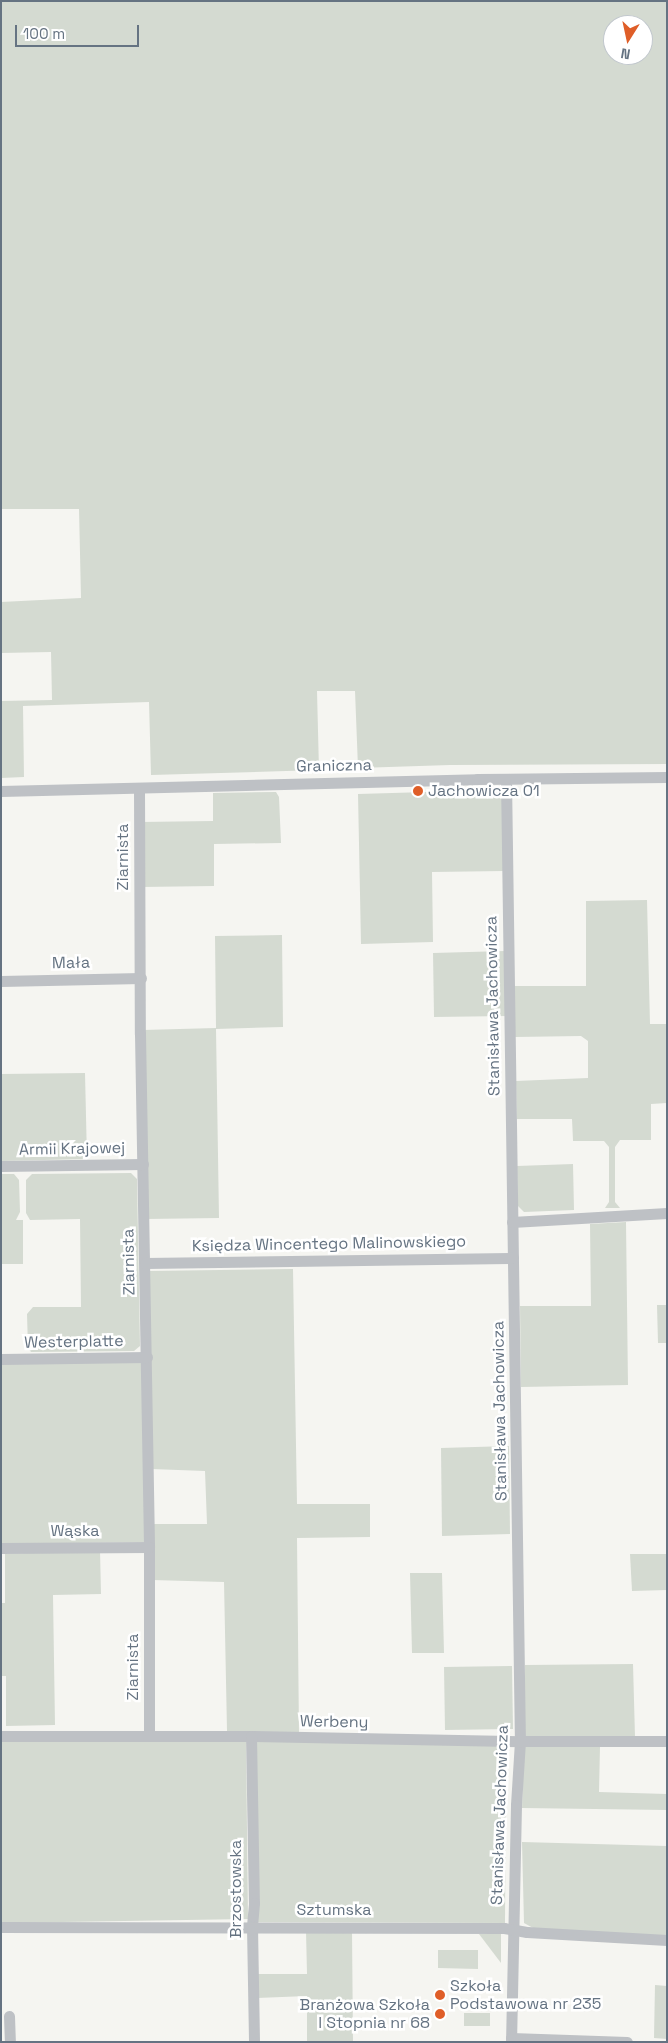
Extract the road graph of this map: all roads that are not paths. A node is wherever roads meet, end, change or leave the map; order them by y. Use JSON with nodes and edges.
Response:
{"nodes":[{"id":1,"x":667,"y":777,"type":"edge"},
{"id":2,"x":506,"y":779,"type":"junction"},
{"id":3,"x":139,"y":788,"type":"junction"},
{"id":4,"x":1,"y":791,"type":"edge"},
{"id":5,"x":140,"y":978,"type":"junction"},
{"id":6,"x":1,"y":981,"type":"edge"},
{"id":7,"x":143,"y":1164,"type":"junction"},
{"id":8,"x":1,"y":1166,"type":"edge"},
{"id":9,"x":667,"y":1213,"type":"edge"},
{"id":10,"x":512,"y":1222,"type":"junction"},
{"id":11,"x":513,"y":1258,"type":"junction"},
{"id":12,"x":145,"y":1263,"type":"junction"},
{"id":13,"x":147,"y":1357,"type":"junction"},
{"id":14,"x":1,"y":1359,"type":"edge"},
{"id":15,"x":149,"y":1546,"type":"junction"},
{"id":16,"x":1,"y":1548,"type":"edge"},
{"id":17,"x":1,"y":1736,"type":"edge"},
{"id":18,"x":149,"y":1736,"type":"junction"},
{"id":19,"x":251,"y":1736,"type":"junction"},
{"id":20,"x":520,"y":1741,"type":"junction"},
{"id":21,"x":667,"y":1741,"type":"edge"},
{"id":22,"x":252,"y":1926,"type":"junction"},
{"id":23,"x":1,"y":1927,"type":"edge"},
{"id":24,"x":513,"y":1929,"type":"junction"},
{"id":25,"x":667,"y":1940,"type":"edge"},
{"id":26,"x":9,"y":2016,"type":"dead end"},
{"id":27,"x":511,"y":2040,"type":"edge"},
{"id":28,"x":10,"y":2042,"type":"edge"},
{"id":29,"x":254,"y":2042,"type":"edge"},
{"id":30,"x":627,"y":2042,"type":"edge"}],
"edges":[{"from":1,"to":2,"type":"street","name":"Graniczna"},
{"from":2,"to":3,"type":"street","name":"Graniczna"},
{"from":2,"to":10,"type":"street","name":"Stanisława Jachowicza"},
{"from":3,"to":4,"type":"street","name":"Graniczna"},
{"from":3,"to":5,"type":"street","name":"Ziarnista"},
{"from":5,"to":6,"type":"street","name":"Mała"},
{"from":5,"to":7,"type":"street","name":"Ziarnista"},
{"from":7,"to":8,"type":"street","name":"Armii Krajowej"},
{"from":7,"to":12,"type":"street","name":"Ziarnista"},
{"from":9,"to":10,"type":"street"},
{"from":10,"to":11,"type":"street","name":"Stanisława Jachowicza"},
{"from":11,"to":12,"type":"street","name":"Księdza Wincentego Malinowskiego"},
{"from":11,"to":20,"type":"street","name":"Stanisława Jachowicza"},
{"from":12,"to":13,"type":"street","name":"Ziarnista"},
{"from":13,"to":14,"type":"street","name":"Westerplatte"},
{"from":13,"to":15,"type":"street","name":"Ziarnista"},
{"from":15,"to":16,"type":"street","name":"Wąska"},
{"from":15,"to":18,"type":"street","name":"Ziarnista"},
{"from":17,"to":18,"type":"street","name":"Werbeny"},
{"from":18,"to":19,"type":"street","name":"Werbeny"},
{"from":19,"to":20,"type":"street","name":"Werbeny"},
{"from":19,"to":22,"type":"street","name":"Brzostowska"},
{"from":20,"to":21,"type":"street","name":"Werbeny"},
{"from":20,"to":24,"type":"street","name":"Stanisława Jachowicza"},
{"from":22,"to":23,"type":"street","name":"Sztumska"},
{"from":22,"to":24,"type":"street","name":"Sztumska"},
{"from":22,"to":29,"type":"street","name":"Brzostowska"},
{"from":24,"to":25,"type":"street","name":"Sztumska"},
{"from":24,"to":27,"type":"street","name":"Stanisława Jachowicza"},
{"from":26,"to":28,"type":"street"},
{"from":27,"to":30,"type":"street"}]}
